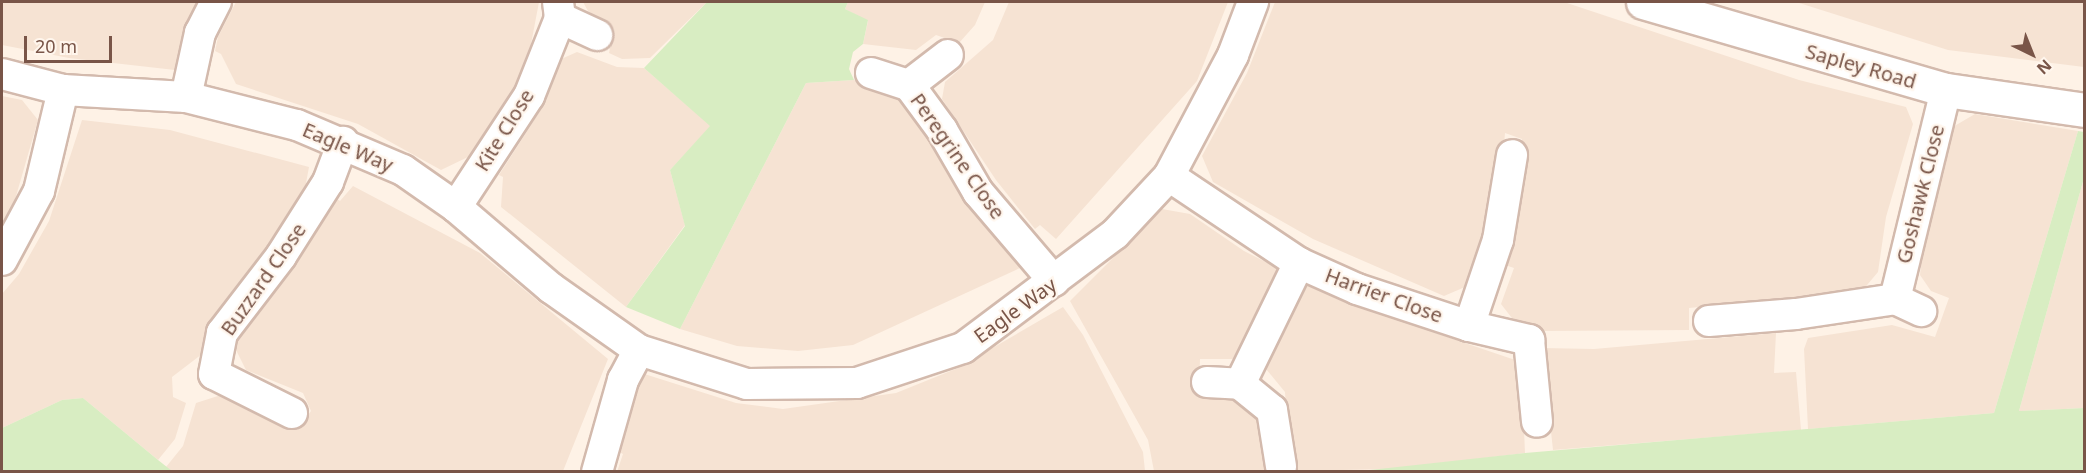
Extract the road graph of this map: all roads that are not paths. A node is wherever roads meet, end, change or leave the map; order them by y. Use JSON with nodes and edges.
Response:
{"nodes":[{"id":1,"x":216,"y":2,"type":"edge"},
{"id":2,"x":1253,"y":2,"type":"edge"},
{"id":3,"x":1643,"y":2,"type":"edge"},
{"id":4,"x":559,"y":10,"type":"edge"},
{"id":5,"x":597,"y":35,"type":"dead end"},
{"id":6,"x":948,"y":55,"type":"dead end"},
{"id":7,"x":2,"y":74,"type":"edge"},
{"id":8,"x":872,"y":74,"type":"dead end"},
{"id":9,"x":909,"y":86,"type":"junction"},
{"id":10,"x":63,"y":90,"type":"junction"},
{"id":11,"x":1946,"y":90,"type":"junction"},
{"id":12,"x":186,"y":98,"type":"junction"},
{"id":13,"x":2085,"y":110,"type":"edge"},
{"id":14,"x":343,"y":142,"type":"junction"},
{"id":15,"x":1512,"y":155,"type":"dead end"},
{"id":16,"x":1169,"y":176,"type":"junction"},
{"id":17,"x":456,"y":207,"type":"junction"},
{"id":18,"x":2,"y":260,"type":"edge"},
{"id":19,"x":1299,"y":262,"type":"junction"},
{"id":20,"x":1054,"y":281,"type":"junction"},
{"id":21,"x":1709,"y":321,"type":"dead end"},
{"id":22,"x":1469,"y":326,"type":"junction"},
{"id":23,"x":639,"y":350,"type":"junction"},
{"id":24,"x":1207,"y":382,"type":"dead end"},
{"id":25,"x":1240,"y":384,"type":"junction"},
{"id":26,"x":292,"y":413,"type":"dead end"},
{"id":27,"x":1537,"y":422,"type":"dead end"},
{"id":28,"x":605,"y":463,"type":"edge"},
{"id":29,"x":1281,"y":466,"type":"dead end"}],
"edges":[{"from":1,"to":12,"type":"street"},
{"from":2,"to":16,"type":"street","name":"Eagle Way"},
{"from":3,"to":11,"type":"street","name":"Sapley Road"},
{"from":4,"to":5,"type":"street","name":"Kite Close"},
{"from":4,"to":17,"type":"street","name":"Kite Close"},
{"from":6,"to":9,"type":"street","name":"Peregrine Close"},
{"from":7,"to":10,"type":"street","name":"Eagle Way"},
{"from":8,"to":9,"type":"street","name":"Peregrine Close"},
{"from":9,"to":20,"type":"street","name":"Peregrine Close"},
{"from":10,"to":12,"type":"street","name":"Eagle Way"},
{"from":10,"to":18,"type":"street"},
{"from":11,"to":13,"type":"street","name":"Sapley Road"},
{"from":11,"to":21,"type":"street","name":"Goshawk Close"},
{"from":12,"to":14,"type":"street","name":"Eagle Way"},
{"from":14,"to":17,"type":"street","name":"Eagle Way"},
{"from":14,"to":26,"type":"street","name":"Buzzard Close"},
{"from":15,"to":22,"type":"street","name":"Harrier Close"},
{"from":16,"to":19,"type":"street","name":"Harrier Close"},
{"from":16,"to":20,"type":"street","name":"Eagle Way"},
{"from":17,"to":23,"type":"street","name":"Eagle Way"},
{"from":19,"to":22,"type":"street","name":"Harrier Close"},
{"from":19,"to":25,"type":"street","name":"Harrier Close"},
{"from":20,"to":23,"type":"street","name":"Eagle Way"},
{"from":22,"to":27,"type":"street","name":"Harrier Close"},
{"from":23,"to":28,"type":"street"},
{"from":24,"to":25,"type":"street"},
{"from":25,"to":29,"type":"street"}]}
